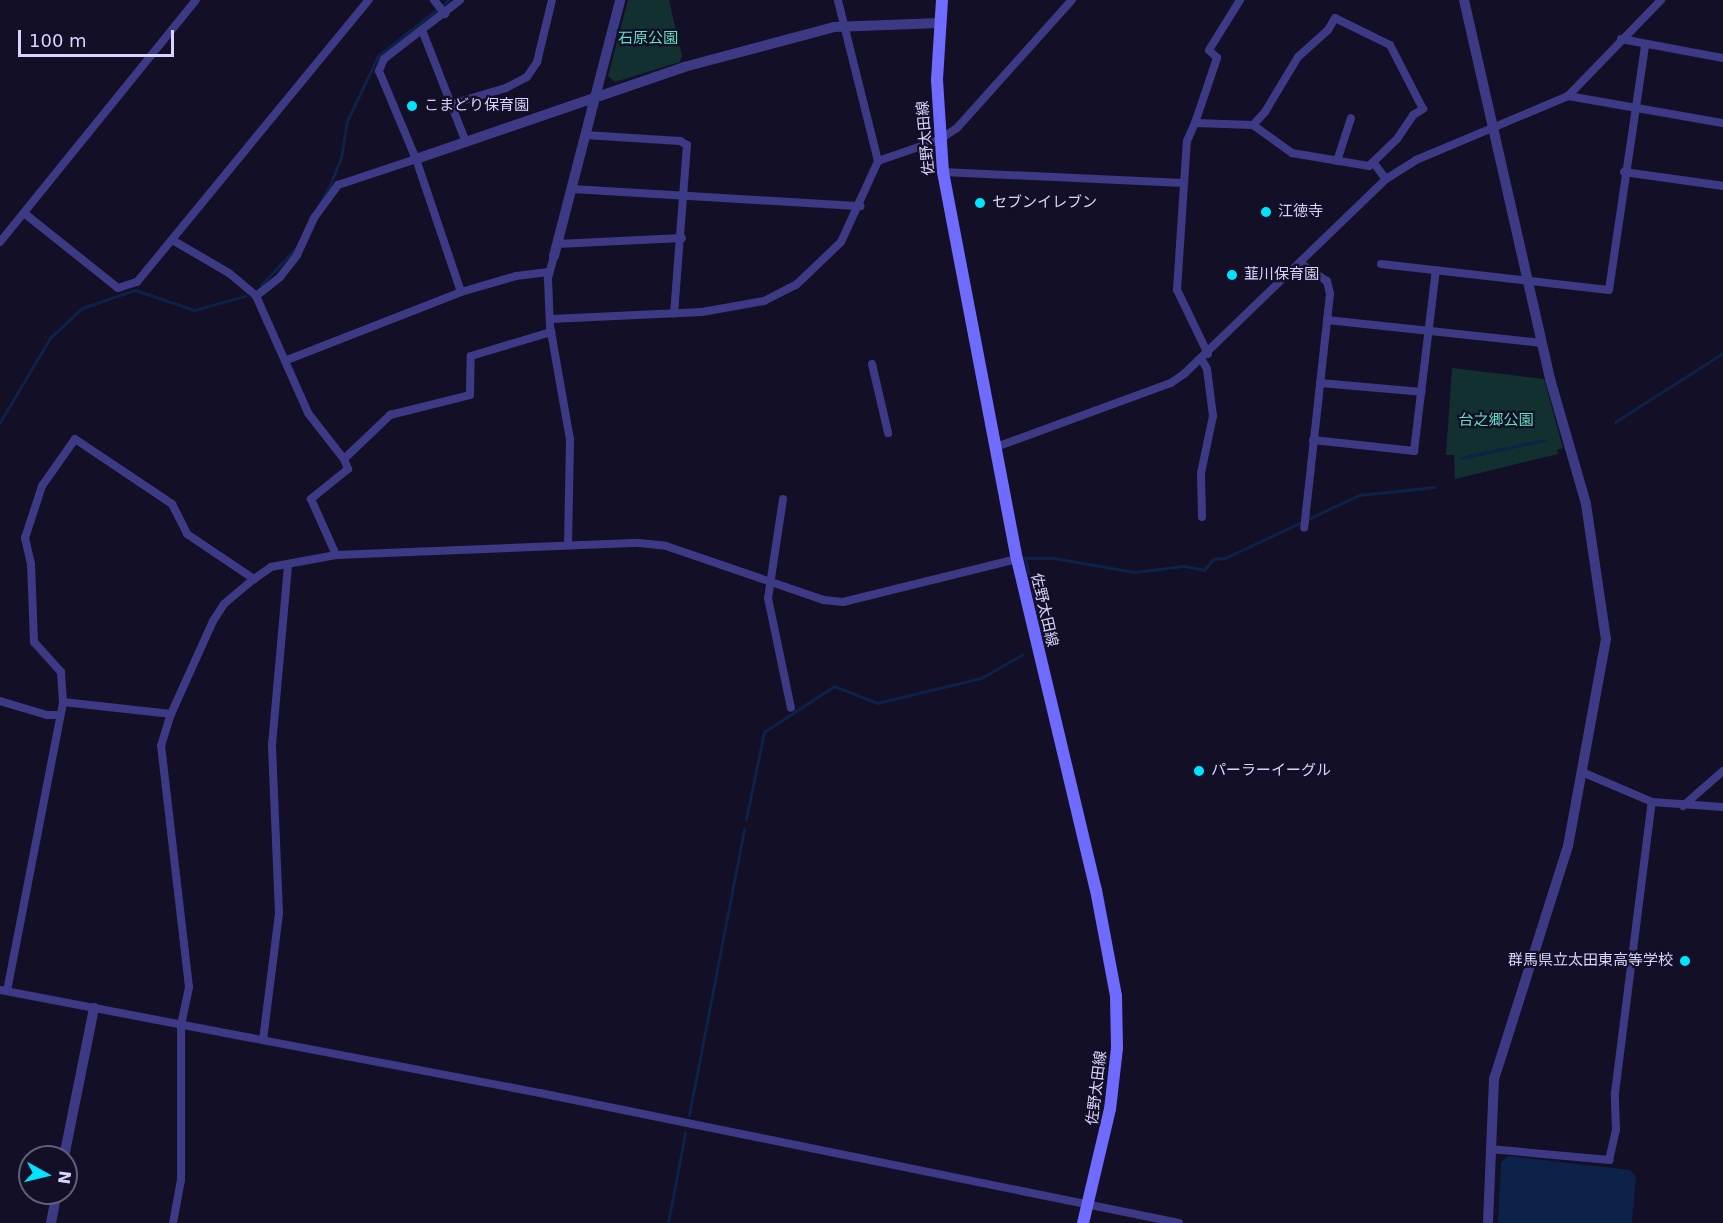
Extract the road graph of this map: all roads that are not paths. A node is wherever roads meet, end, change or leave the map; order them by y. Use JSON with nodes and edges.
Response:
{"nodes":[{"id":1,"x":196,"y":0,"type":"edge"},
{"id":2,"x":369,"y":0,"type":"edge"},
{"id":3,"x":434,"y":0,"type":"edge"},
{"id":4,"x":460,"y":0,"type":"edge"},
{"id":5,"x":552,"y":0,"type":"edge"},
{"id":6,"x":620,"y":0,"type":"edge"},
{"id":7,"x":838,"y":0,"type":"edge"},
{"id":8,"x":942,"y":0,"type":"edge"},
{"id":9,"x":1072,"y":0,"type":"edge"},
{"id":10,"x":1240,"y":0,"type":"edge"},
{"id":11,"x":1464,"y":0,"type":"edge"},
{"id":12,"x":1661,"y":0,"type":"edge"},
{"id":13,"x":445,"y":14,"type":"junction"},
{"id":14,"x":939,"y":23,"type":"junction"},
{"id":15,"x":843,"y":26,"type":"junction"},
{"id":16,"x":422,"y":30,"type":"junction"},
{"id":17,"x":1621,"y":39,"type":"junction"},
{"id":18,"x":1645,"y":45,"type":"junction"},
{"id":19,"x":1723,"y":58,"type":"edge"},
{"id":20,"x":595,"y":96,"type":"junction"},
{"id":21,"x":1568,"y":96,"type":"junction"},
{"id":22,"x":451,"y":104,"type":"junction"},
{"id":23,"x":1634,"y":108,"type":"junction"},
{"id":24,"x":1351,"y":118,"type":"dead end"},
{"id":25,"x":1195,"y":123,"type":"junction"},
{"id":26,"x":1723,"y":123,"type":"edge"},
{"id":27,"x":1253,"y":125,"type":"junction"},
{"id":28,"x":1493,"y":128,"type":"junction"},
{"id":29,"x":585,"y":135,"type":"junction"},
{"id":30,"x":465,"y":140,"type":"junction"},
{"id":31,"x":939,"y":140,"type":"junction"},
{"id":32,"x":416,"y":159,"type":"junction"},
{"id":33,"x":878,"y":161,"type":"junction"},
{"id":34,"x":1336,"y":161,"type":"junction"},
{"id":35,"x":1373,"y":162,"type":"junction"},
{"id":36,"x":943,"y":172,"type":"junction"},
{"id":37,"x":1624,"y":172,"type":"junction"},
{"id":38,"x":1386,"y":179,"type":"junction"},
{"id":39,"x":1184,"y":183,"type":"junction"},
{"id":40,"x":1723,"y":186,"type":"edge"},
{"id":41,"x":572,"y":189,"type":"junction"},
{"id":42,"x":684,"y":197,"type":"junction"},
{"id":43,"x":861,"y":206,"type":"junction"},
{"id":44,"x":24,"y":213,"type":"junction"},
{"id":45,"x":682,"y":238,"type":"junction"},
{"id":46,"x":174,"y":241,"type":"junction"},
{"id":47,"x":0,"y":242,"type":"edge"},
{"id":48,"x":557,"y":244,"type":"junction"},
{"id":49,"x":554,"y":256,"type":"joint"},
{"id":50,"x":1300,"y":263,"type":"junction"},
{"id":51,"x":1382,"y":264,"type":"dead end"},
{"id":52,"x":1436,"y":270,"type":"junction"},
{"id":53,"x":549,"y":272,"type":"junction"},
{"id":54,"x":1528,"y":281,"type":"junction"},
{"id":55,"x":461,"y":292,"type":"junction"},
{"id":56,"x":256,"y":296,"type":"junction"},
{"id":57,"x":674,"y":313,"type":"junction"},
{"id":58,"x":551,"y":319,"type":"junction"},
{"id":59,"x":1327,"y":320,"type":"junction"},
{"id":60,"x":551,"y":332,"type":"junction"},
{"id":61,"x":1429,"y":332,"type":"junction"},
{"id":62,"x":1542,"y":344,"type":"junction"},
{"id":63,"x":1205,"y":357,"type":"junction"},
{"id":64,"x":287,"y":360,"type":"junction"},
{"id":65,"x":872,"y":364,"type":"dead end"},
{"id":66,"x":1320,"y":382,"type":"junction"},
{"id":67,"x":1422,"y":392,"type":"junction"},
{"id":68,"x":888,"y":433,"type":"dead end"},
{"id":69,"x":1313,"y":441,"type":"junction"},
{"id":70,"x":996,"y":447,"type":"junction"},
{"id":71,"x":344,"y":459,"type":"junction"},
{"id":72,"x":783,"y":499,"type":"dead end"},
{"id":73,"x":1202,"y":517,"type":"dead end"},
{"id":74,"x":1304,"y":528,"type":"dead end"},
{"id":75,"x":568,"y":543,"type":"junction"},
{"id":76,"x":336,"y":555,"type":"junction"},
{"id":77,"x":1017,"y":559,"type":"junction"},
{"id":78,"x":288,"y":565,"type":"junction"},
{"id":79,"x":254,"y":579,"type":"junction"},
{"id":80,"x":769,"y":582,"type":"junction"},
{"id":81,"x":0,"y":701,"type":"edge"},
{"id":82,"x":63,"y":702,"type":"junction"},
{"id":83,"x":791,"y":708,"type":"dead end"},
{"id":84,"x":171,"y":714,"type":"junction"},
{"id":85,"x":58,"y":715,"type":"junction"},
{"id":86,"x":1723,"y":771,"type":"edge"},
{"id":87,"x":1582,"y":772,"type":"junction"},
{"id":88,"x":1653,"y":802,"type":"junction"},
{"id":89,"x":1683,"y":806,"type":"junction"},
{"id":90,"x":1723,"y":807,"type":"edge"},
{"id":91,"x":3,"y":991,"type":"edge"},
{"id":92,"x":94,"y":1008,"type":"junction"},
{"id":93,"x":181,"y":1025,"type":"junction"},
{"id":94,"x":263,"y":1040,"type":"junction"},
{"id":95,"x":66,"y":1145,"type":"edge"},
{"id":96,"x":1490,"y":1149,"type":"junction"},
{"id":97,"x":1088,"y":1203,"type":"junction"},
{"id":98,"x":55,"y":1205,"type":"edge"},
{"id":99,"x":51,"y":1223,"type":"edge"},
{"id":100,"x":173,"y":1223,"type":"edge"},
{"id":101,"x":1083,"y":1223,"type":"edge"},
{"id":102,"x":1179,"y":1223,"type":"edge"},
{"id":103,"x":1488,"y":1223,"type":"edge"}],
"edges":[{"from":1,"to":44,"type":"street"},
{"from":2,"to":46,"type":"street"},
{"from":3,"to":13,"type":"street"},
{"from":4,"to":13,"type":"street"},
{"from":5,"to":22,"type":"street"},
{"from":6,"to":20,"type":"street"},
{"from":7,"to":15,"type":"street"},
{"from":8,"to":14,"type":"main road","name":"佐野太田線"},
{"from":9,"to":31,"type":"street"},
{"from":10,"to":25,"type":"street"},
{"from":11,"to":28,"type":"street"},
{"from":12,"to":17,"type":"street"},
{"from":13,"to":16,"type":"street"},
{"from":14,"to":15,"type":"street"},
{"from":14,"to":31,"type":"main road","name":"佐野太田線"},
{"from":15,"to":20,"type":"street"},
{"from":15,"to":33,"type":"street"},
{"from":16,"to":22,"type":"street"},
{"from":16,"to":32,"type":"street"},
{"from":17,"to":18,"type":"street"},
{"from":17,"to":21,"type":"street"},
{"from":18,"to":19,"type":"street"},
{"from":18,"to":23,"type":"street"},
{"from":20,"to":29,"type":"street"},
{"from":20,"to":30,"type":"street"},
{"from":21,"to":23,"type":"street"},
{"from":21,"to":28,"type":"street"},
{"from":22,"to":30,"type":"street"},
{"from":23,"to":26,"type":"street"},
{"from":23,"to":37,"type":"street"},
{"from":24,"to":34,"type":"street"},
{"from":25,"to":27,"type":"street"},
{"from":25,"to":39,"type":"street"},
{"from":27,"to":34,"type":"street"},
{"from":27,"to":35,"type":"street"},
{"from":28,"to":38,"type":"street"},
{"from":28,"to":54,"type":"street"},
{"from":29,"to":41,"type":"street"},
{"from":29,"to":42,"type":"street"},
{"from":30,"to":32,"type":"street"},
{"from":31,"to":33,"type":"street"},
{"from":31,"to":36,"type":"main road","name":"佐野太田線"},
{"from":32,"to":55,"type":"street"},
{"from":32,"to":56,"type":"street"},
{"from":33,"to":43,"type":"street"},
{"from":34,"to":35,"type":"street"},
{"from":35,"to":38,"type":"street"},
{"from":36,"to":39,"type":"street"},
{"from":36,"to":70,"type":"main road","name":"佐野太田線"},
{"from":37,"to":40,"type":"street"},
{"from":37,"to":54,"type":"street"},
{"from":38,"to":50,"type":"street"},
{"from":39,"to":63,"type":"street"},
{"from":41,"to":42,"type":"street"},
{"from":41,"to":48,"type":"street"},
{"from":42,"to":43,"type":"street"},
{"from":42,"to":45,"type":"street"},
{"from":43,"to":57,"type":"street"},
{"from":44,"to":46,"type":"street"},
{"from":44,"to":47,"type":"street"},
{"from":45,"to":48,"type":"street"},
{"from":45,"to":57,"type":"street"},
{"from":46,"to":56,"type":"street"},
{"from":48,"to":49,"type":"street"},
{"from":49,"to":53,"type":"street"},
{"from":50,"to":59,"type":"street"},
{"from":50,"to":63,"type":"street"},
{"from":51,"to":52,"type":"street"},
{"from":52,"to":54,"type":"street"},
{"from":52,"to":61,"type":"street"},
{"from":53,"to":55,"type":"street"},
{"from":53,"to":58,"type":"street"},
{"from":54,"to":62,"type":"street"},
{"from":55,"to":64,"type":"street"},
{"from":56,"to":64,"type":"street"},
{"from":57,"to":58,"type":"street"},
{"from":58,"to":60,"type":"street"},
{"from":59,"to":61,"type":"street"},
{"from":59,"to":66,"type":"street"},
{"from":60,"to":71,"type":"street"},
{"from":60,"to":75,"type":"street"},
{"from":61,"to":62,"type":"street"},
{"from":61,"to":67,"type":"street"},
{"from":62,"to":87,"type":"street"},
{"from":63,"to":70,"type":"street"},
{"from":63,"to":73,"type":"street"},
{"from":64,"to":71,"type":"street"},
{"from":65,"to":68,"type":"street"},
{"from":66,"to":67,"type":"street"},
{"from":66,"to":69,"type":"street"},
{"from":67,"to":69,"type":"street"},
{"from":69,"to":74,"type":"street"},
{"from":70,"to":77,"type":"main road","name":"佐野太田線"},
{"from":71,"to":76,"type":"street"},
{"from":72,"to":80,"type":"street"},
{"from":75,"to":76,"type":"street"},
{"from":75,"to":80,"type":"street"},
{"from":76,"to":78,"type":"street"},
{"from":77,"to":80,"type":"street"},
{"from":77,"to":97,"type":"main road","name":"佐野太田線"},
{"from":78,"to":79,"type":"street"},
{"from":78,"to":94,"type":"street"},
{"from":79,"to":82,"type":"street"},
{"from":79,"to":84,"type":"street"},
{"from":80,"to":83,"type":"street"},
{"from":81,"to":85,"type":"street"},
{"from":82,"to":84,"type":"street"},
{"from":82,"to":85,"type":"street"},
{"from":84,"to":93,"type":"street"},
{"from":85,"to":91,"type":"street"},
{"from":86,"to":89,"type":"street"},
{"from":87,"to":88,"type":"street"},
{"from":87,"to":96,"type":"street"},
{"from":88,"to":89,"type":"street"},
{"from":88,"to":96,"type":"street"},
{"from":89,"to":90,"type":"street"},
{"from":91,"to":92,"type":"street"},
{"from":92,"to":93,"type":"street"},
{"from":92,"to":95,"type":"street"},
{"from":93,"to":94,"type":"street"},
{"from":93,"to":100,"type":"street"},
{"from":94,"to":97,"type":"street"},
{"from":96,"to":103,"type":"street"},
{"from":97,"to":101,"type":"main road","name":"佐野太田線"},
{"from":97,"to":102,"type":"street"},
{"from":98,"to":99,"type":"street"}]}
